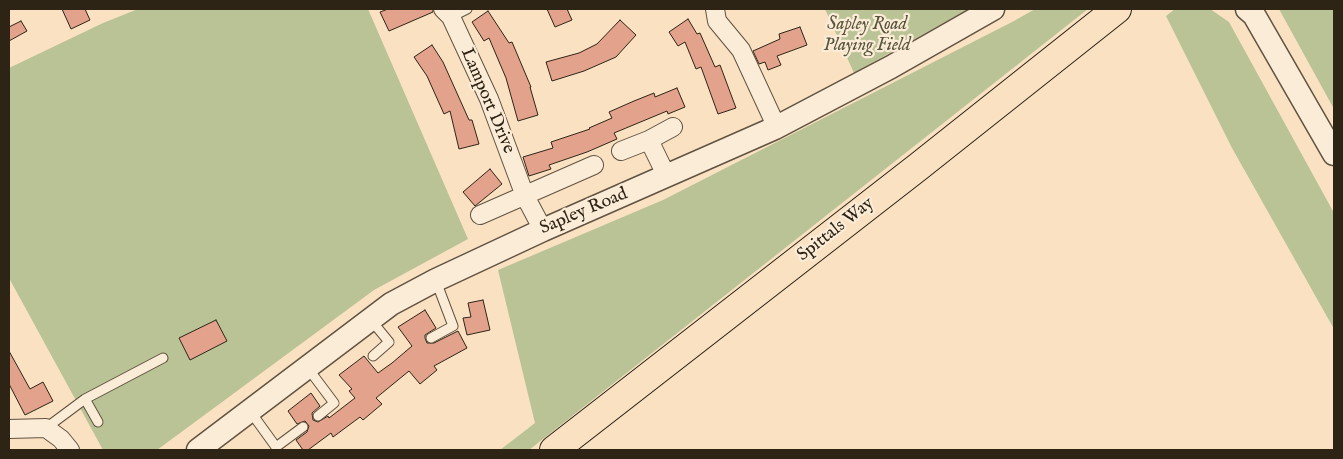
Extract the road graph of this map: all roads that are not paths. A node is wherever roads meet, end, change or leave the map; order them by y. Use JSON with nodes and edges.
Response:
{"nodes":[{"id":1,"x":467,"y":9,"type":"edge"},
{"id":2,"x":715,"y":9,"type":"edge"},
{"id":3,"x":993,"y":9,"type":"edge"},
{"id":4,"x":1117,"y":9,"type":"edge"},
{"id":5,"x":1252,"y":11,"type":"edge"},
{"id":6,"x":447,"y":13,"type":"edge"},
{"id":7,"x":674,"y":127,"type":"dead end"},
{"id":8,"x":775,"y":128,"type":"junction"},
{"id":9,"x":649,"y":140,"type":"junction"},
{"id":10,"x":622,"y":151,"type":"dead end"},
{"id":11,"x":1334,"y":154,"type":"edge"},
{"id":12,"x":594,"y":165,"type":"dead end"},
{"id":13,"x":667,"y":177,"type":"junction"},
{"id":14,"x":525,"y":196,"type":"junction"},
{"id":15,"x":480,"y":215,"type":"dead end"},
{"id":16,"x":543,"y":230,"type":"junction"},
{"id":17,"x":436,"y":280,"type":"junction"},
{"id":18,"x":371,"y":320,"type":"junction"},
{"id":19,"x":431,"y":338,"type":"dead end"},
{"id":20,"x":373,"y":356,"type":"dead end"},
{"id":21,"x":163,"y":358,"type":"dead end"},
{"id":22,"x":307,"y":367,"type":"junction"},
{"id":23,"x":85,"y":399,"type":"junction"},
{"id":24,"x":250,"y":410,"type":"junction"},
{"id":25,"x":318,"y":416,"type":"dead end"},
{"id":26,"x":98,"y":422,"type":"dead end"},
{"id":27,"x":303,"y":427,"type":"dead end"},
{"id":28,"x":46,"y":428,"type":"junction"},
{"id":29,"x":9,"y":429,"type":"edge"},
{"id":30,"x":70,"y":450,"type":"edge"},
{"id":31,"x":198,"y":450,"type":"edge"},
{"id":32,"x":554,"y":450,"type":"edge"}],
"edges":[{"from":1,"to":6,"type":"lane"},
{"from":2,"to":8,"type":"street"},
{"from":3,"to":8,"type":"street","name":"Sapley Road"},
{"from":4,"to":32,"type":"highway","name":"Spittals Way"},
{"from":5,"to":11,"type":"street"},
{"from":6,"to":14,"type":"street","name":"Lamport Drive"},
{"from":7,"to":9,"type":"street"},
{"from":8,"to":13,"type":"street","name":"Sapley Road"},
{"from":9,"to":10,"type":"street"},
{"from":9,"to":13,"type":"street"},
{"from":12,"to":14,"type":"street"},
{"from":13,"to":16,"type":"street","name":"Sapley Road"},
{"from":14,"to":15,"type":"street"},
{"from":14,"to":16,"type":"street","name":"Lamport Drive"},
{"from":16,"to":17,"type":"street","name":"Sapley Road"},
{"from":17,"to":18,"type":"street","name":"Sapley Road"},
{"from":17,"to":19,"type":"lane"},
{"from":18,"to":20,"type":"lane"},
{"from":18,"to":22,"type":"street","name":"Sapley Road"},
{"from":21,"to":23,"type":"lane"},
{"from":22,"to":24,"type":"street","name":"Sapley Road"},
{"from":22,"to":25,"type":"lane"},
{"from":23,"to":26,"type":"lane"},
{"from":23,"to":28,"type":"lane"},
{"from":24,"to":27,"type":"lane"},
{"from":24,"to":31,"type":"street","name":"Sapley Road"},
{"from":28,"to":29,"type":"street"},
{"from":28,"to":30,"type":"street"}]}
